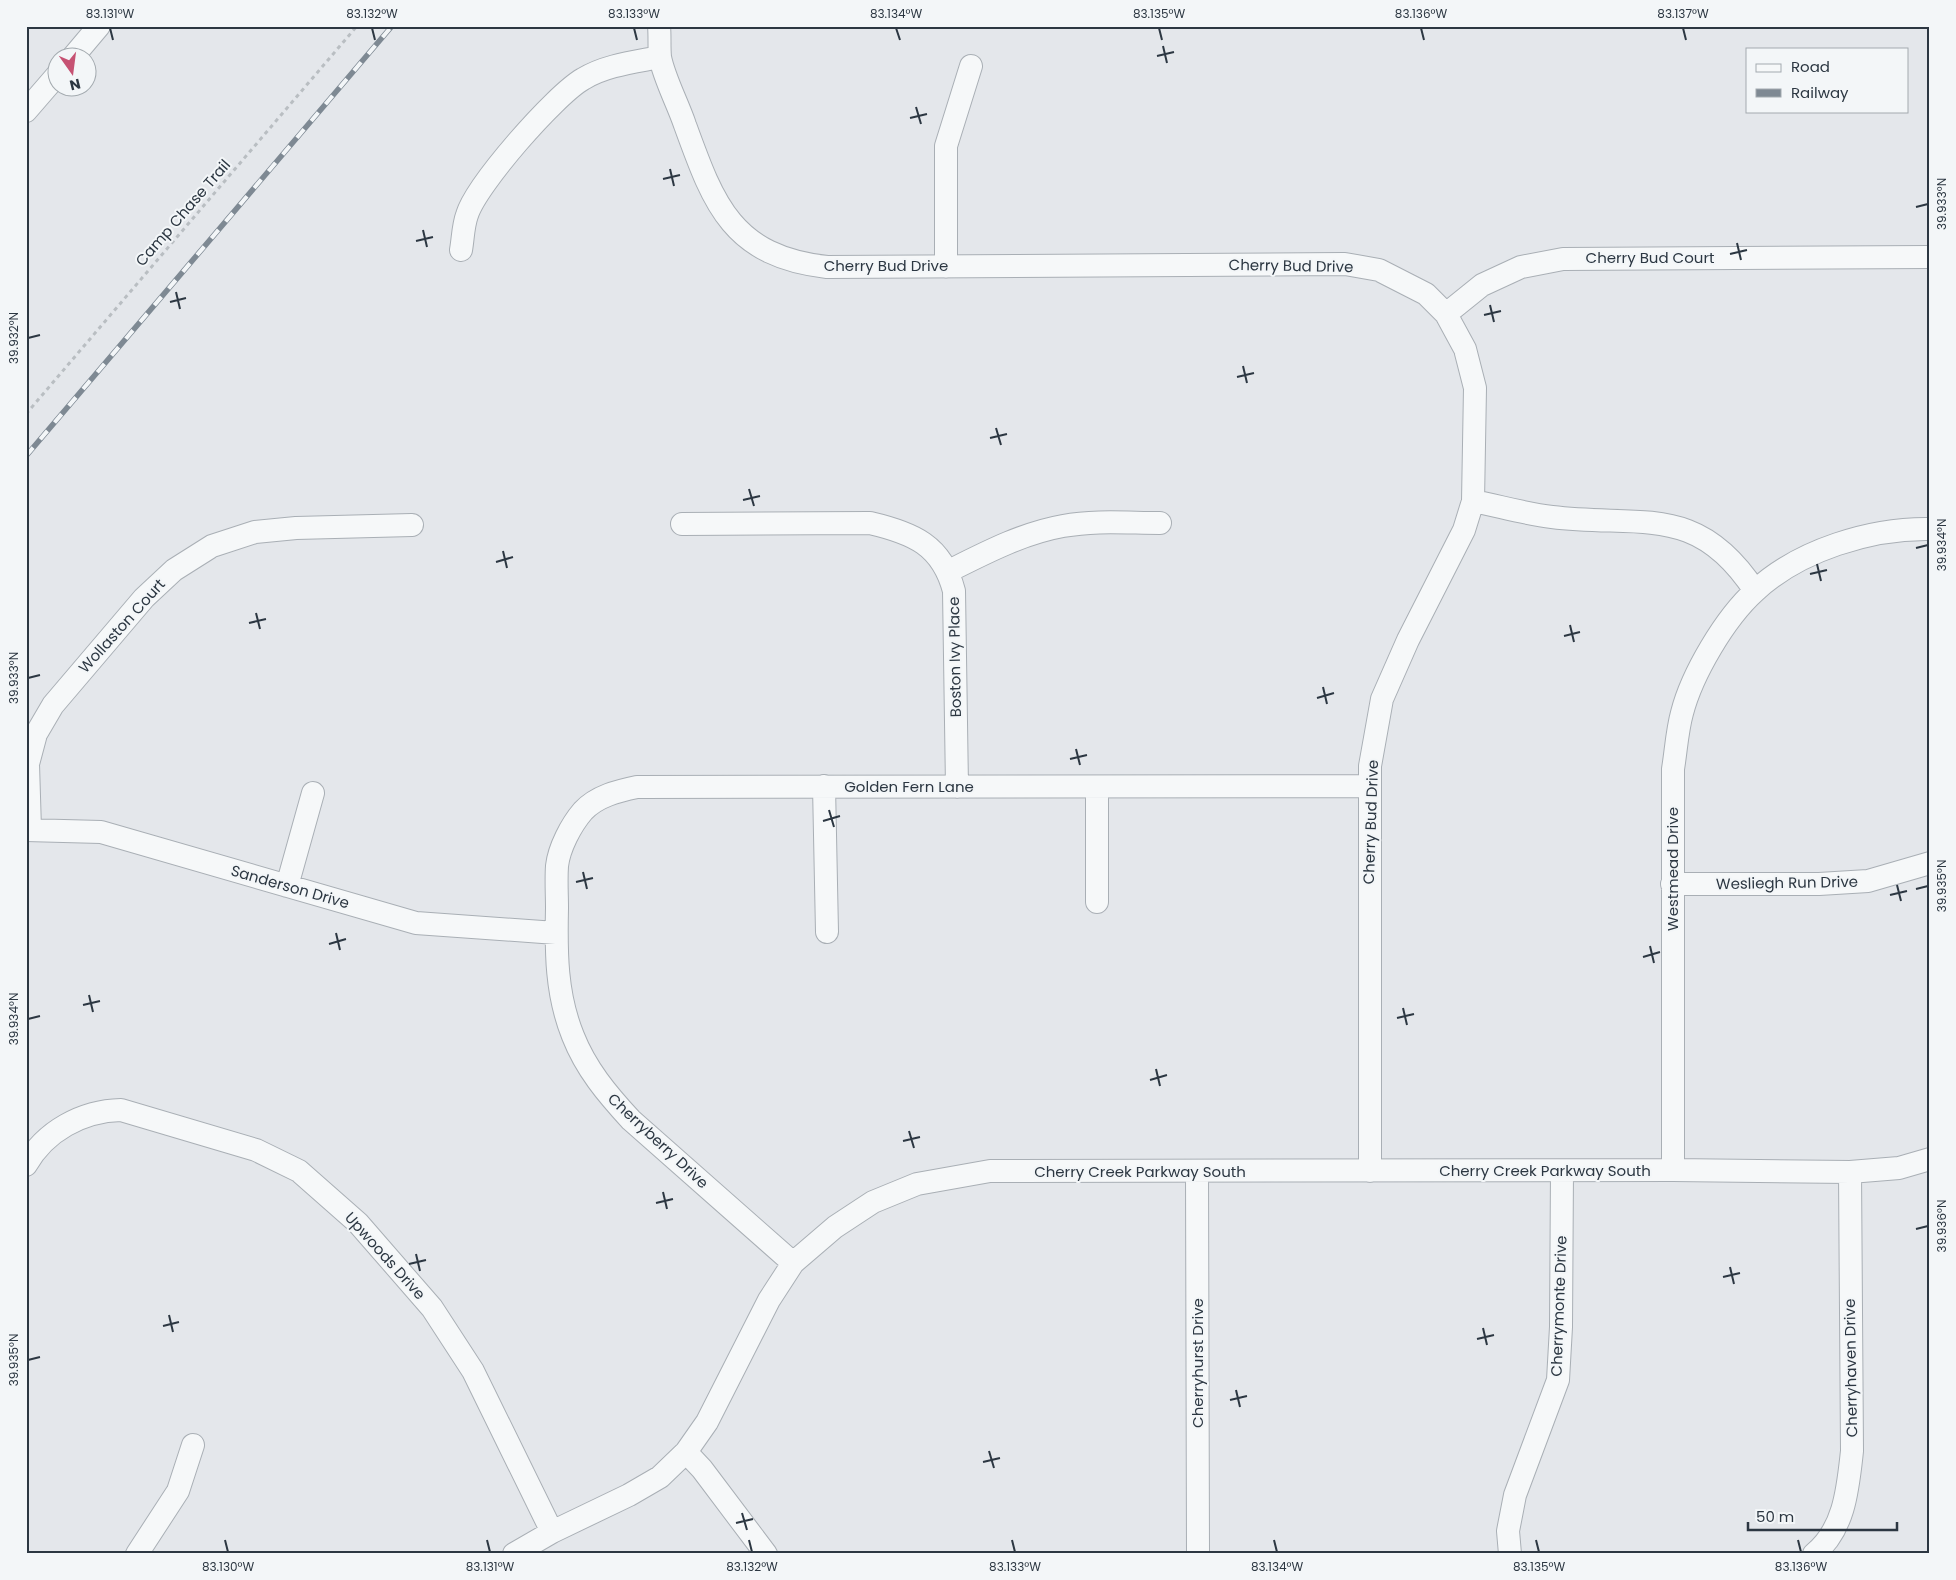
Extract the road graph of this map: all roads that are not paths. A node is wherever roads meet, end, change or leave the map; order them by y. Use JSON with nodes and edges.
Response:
{"nodes":[{"id":1,"x":98,"y":26,"type":"edge"},
{"id":2,"x":660,"y":26,"type":"edge"},
{"id":3,"x":80,"y":48,"type":"edge"},
{"id":4,"x":660,"y":57,"type":"junction"},
{"id":5,"x":971,"y":66,"type":"dead end"},
{"id":6,"x":48,"y":86,"type":"edge"},
{"id":7,"x":26,"y":111,"type":"edge"},
{"id":8,"x":461,"y":250,"type":"dead end"},
{"id":9,"x":1930,"y":256,"type":"edge"},
{"id":10,"x":946,"y":267,"type":"junction"},
{"id":11,"x":1446,"y":314,"type":"junction"},
{"id":12,"x":1473,"y":501,"type":"junction"},
{"id":13,"x":1160,"y":523,"type":"dead end"},
{"id":14,"x":682,"y":524,"type":"dead end"},
{"id":15,"x":412,"y":525,"type":"dead end"},
{"id":16,"x":1930,"y":528,"type":"edge"},
{"id":17,"x":949,"y":571,"type":"junction"},
{"id":18,"x":1755,"y":591,"type":"junction"},
{"id":19,"x":824,"y":786,"type":"junction"},
{"id":20,"x":1370,"y":786,"type":"junction"},
{"id":21,"x":956,"y":787,"type":"junction"},
{"id":22,"x":1097,"y":787,"type":"junction"},
{"id":23,"x":313,"y":793,"type":"dead end"},
{"id":24,"x":28,"y":829,"type":"edge"},
{"id":25,"x":1930,"y":863,"type":"edge"},
{"id":26,"x":1672,"y":884,"type":"junction"},
{"id":27,"x":287,"y":886,"type":"junction"},
{"id":28,"x":1097,"y":902,"type":"dead end"},
{"id":29,"x":827,"y":932,"type":"dead end"},
{"id":30,"x":556,"y":934,"type":"junction"},
{"id":31,"x":1930,"y":1159,"type":"edge"},
{"id":32,"x":26,"y":1165,"type":"edge"},
{"id":33,"x":1673,"y":1170,"type":"junction"},
{"id":34,"x":1370,"y":1171,"type":"junction"},
{"id":35,"x":1562,"y":1171,"type":"junction"},
{"id":36,"x":1197,"y":1172,"type":"junction"},
{"id":37,"x":1850,"y":1172,"type":"junction"},
{"id":38,"x":793,"y":1263,"type":"junction"},
{"id":39,"x":193,"y":1445,"type":"dead end"},
{"id":40,"x":686,"y":1452,"type":"junction"},
{"id":41,"x":552,"y":1532,"type":"junction"},
{"id":42,"x":137,"y":1554,"type":"edge"},
{"id":43,"x":514,"y":1554,"type":"edge"},
{"id":44,"x":766,"y":1554,"type":"edge"},
{"id":45,"x":1198,"y":1554,"type":"edge"},
{"id":46,"x":1510,"y":1554,"type":"edge"},
{"id":47,"x":1814,"y":1554,"type":"edge"}],
"edges":[{"from":1,"to":3,"type":"street"},
{"from":2,"to":4,"type":"street","name":"Cherry Bud Drive"},
{"from":4,"to":8,"type":"street"},
{"from":4,"to":10,"type":"street","name":"Cherry Bud Drive"},
{"from":5,"to":10,"type":"street"},
{"from":6,"to":7,"type":"street"},
{"from":9,"to":11,"type":"street","name":"Cherry Bud Court"},
{"from":10,"to":11,"type":"street","name":"Cherry Bud Drive"},
{"from":11,"to":12,"type":"street","name":"Cherry Bud Drive"},
{"from":12,"to":18,"type":"street"},
{"from":12,"to":20,"type":"street","name":"Cherry Bud Drive"},
{"from":13,"to":17,"type":"street"},
{"from":14,"to":17,"type":"street","name":"Boston Ivy Place"},
{"from":15,"to":24,"type":"street","name":"Wollaston Court"},
{"from":16,"to":18,"type":"street","name":"Westmead Drive"},
{"from":17,"to":21,"type":"street","name":"Boston Ivy Place"},
{"from":18,"to":26,"type":"street","name":"Westmead Drive"},
{"from":19,"to":21,"type":"street","name":"Golden Fern Lane"},
{"from":19,"to":29,"type":"street"},
{"from":19,"to":30,"type":"street","name":"Golden Fern Lane"},
{"from":20,"to":22,"type":"street","name":"Golden Fern Lane"},
{"from":20,"to":34,"type":"street","name":"Cherry Bud Drive"},
{"from":21,"to":22,"type":"street","name":"Golden Fern Lane"},
{"from":22,"to":28,"type":"street"},
{"from":23,"to":27,"type":"street"},
{"from":24,"to":27,"type":"street","name":"Sanderson Drive"},
{"from":25,"to":26,"type":"street","name":"Wesliegh Run Drive"},
{"from":26,"to":33,"type":"street","name":"Westmead Drive"},
{"from":27,"to":30,"type":"street","name":"Sanderson Drive"},
{"from":30,"to":38,"type":"street","name":"Cherryberry Drive"},
{"from":31,"to":37,"type":"street","name":"Cherry Creek Parkway South"},
{"from":32,"to":41,"type":"street","name":"Upwoods Drive"},
{"from":33,"to":35,"type":"street","name":"Cherry Creek Parkway South"},
{"from":33,"to":37,"type":"street","name":"Cherry Creek Parkway South"},
{"from":34,"to":35,"type":"street","name":"Cherry Creek Parkway South"},
{"from":34,"to":36,"type":"street","name":"Cherry Creek Parkway South"},
{"from":35,"to":46,"type":"street","name":"Cherrymonte Drive"},
{"from":36,"to":38,"type":"street","name":"Cherry Creek Parkway South"},
{"from":36,"to":45,"type":"street","name":"Cherryhurst Drive"},
{"from":37,"to":47,"type":"street","name":"Cherryhaven Drive"},
{"from":38,"to":40,"type":"street","name":"Cherry Creek Parkway South"},
{"from":39,"to":42,"type":"street"},
{"from":40,"to":41,"type":"street","name":"Cherry Creek Parkway South"},
{"from":40,"to":44,"type":"street"},
{"from":41,"to":43,"type":"street","name":"Cherry Creek Parkway South"}]}
